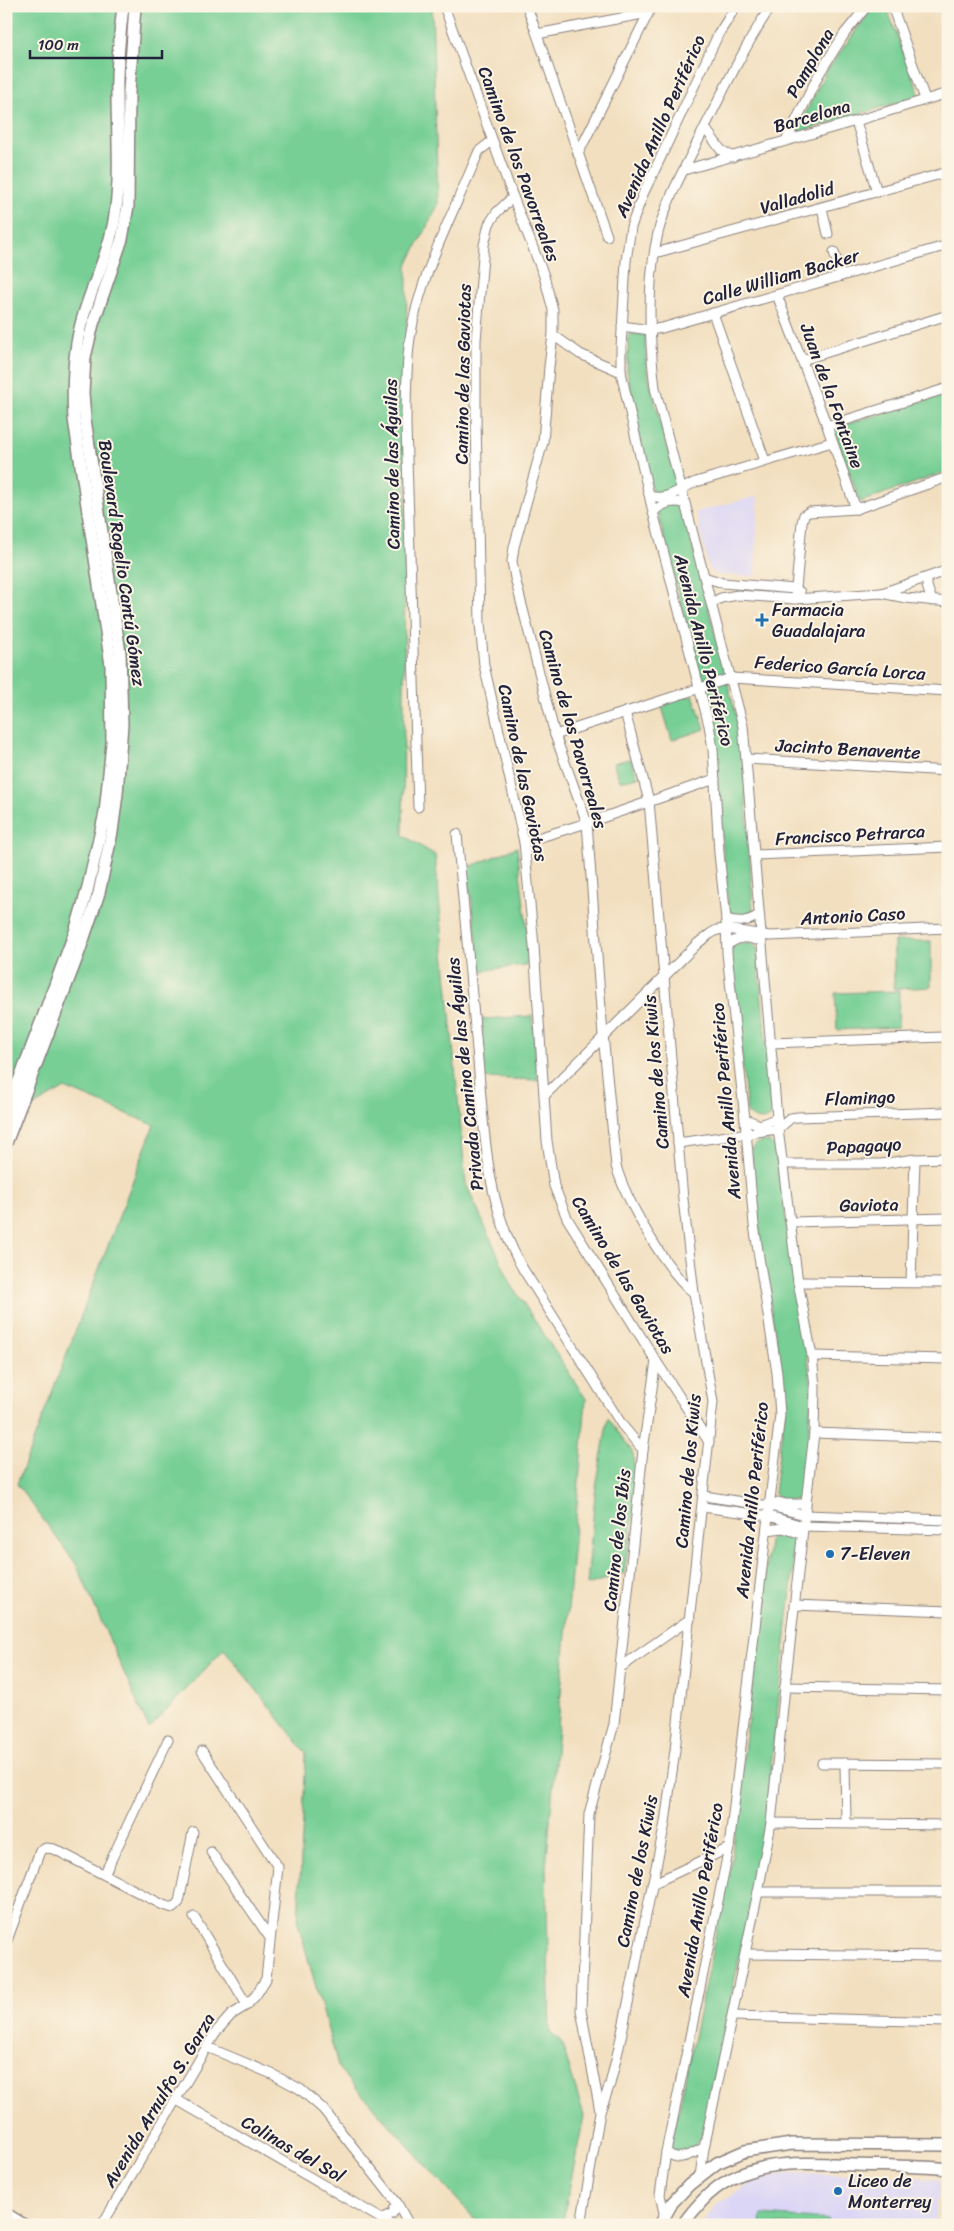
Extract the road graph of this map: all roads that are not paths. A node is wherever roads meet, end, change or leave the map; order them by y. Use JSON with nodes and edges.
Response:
{"nodes":[{"id":1,"x":123,"y":6,"type":"edge"},
{"id":2,"x":135,"y":6,"type":"edge"},
{"id":3,"x":444,"y":6,"type":"edge"},
{"id":4,"x":527,"y":6,"type":"edge"},
{"id":5,"x":736,"y":6,"type":"edge"},
{"id":6,"x":771,"y":6,"type":"edge"},
{"id":7,"x":867,"y":6,"type":"edge"},
{"id":8,"x":892,"y":6,"type":"edge"},
{"id":9,"x":650,"y":10,"type":"edge"},
{"id":10,"x":537,"y":34,"type":"junction"},
{"id":11,"x":948,"y":93,"type":"edge"},
{"id":12,"x":926,"y":99,"type":"junction"},
{"id":13,"x":856,"y":121,"type":"junction"},
{"id":14,"x":705,"y":128,"type":"junction"},
{"id":15,"x":787,"y":140,"type":"junction"},
{"id":16,"x":492,"y":141,"type":"junction"},
{"id":17,"x":578,"y":154,"type":"junction"},
{"id":18,"x":733,"y":157,"type":"junction"},
{"id":19,"x":684,"y":170,"type":"junction"},
{"id":20,"x":948,"y":172,"type":"edge"},
{"id":21,"x":877,"y":192,"type":"junction"},
{"id":22,"x":513,"y":197,"type":"junction"},
{"id":23,"x":822,"y":208,"type":"junction"},
{"id":24,"x":828,"y":234,"type":"dead end"},
{"id":25,"x":607,"y":236,"type":"dead end"},
{"id":26,"x":948,"y":245,"type":"edge"},
{"id":27,"x":834,"y":252,"type":"dead end"},
{"id":28,"x":654,"y":253,"type":"junction"},
{"id":29,"x":841,"y":276,"type":"junction"},
{"id":30,"x":777,"y":294,"type":"junction"},
{"id":31,"x":712,"y":313,"type":"junction"},
{"id":32,"x":948,"y":315,"type":"edge"},
{"id":33,"x":622,"y":326,"type":"junction"},
{"id":34,"x":650,"y":330,"type":"junction"},
{"id":35,"x":553,"y":335,"type":"junction"},
{"id":36,"x":802,"y":360,"type":"junction"},
{"id":37,"x":621,"y":372,"type":"junction"},
{"id":38,"x":948,"y":388,"type":"edge"},
{"id":39,"x":827,"y":426,"type":"junction"},
{"id":40,"x":832,"y":442,"type":"junction"},
{"id":41,"x":765,"y":461,"type":"junction"},
{"id":42,"x":948,"y":478,"type":"edge"},
{"id":43,"x":680,"y":488,"type":"junction"},
{"id":44,"x":650,"y":496,"type":"junction"},
{"id":45,"x":684,"y":503,"type":"junction"},
{"id":46,"x":856,"y":509,"type":"junction"},
{"id":47,"x":653,"y":512,"type":"junction"},
{"id":48,"x":948,"y":570,"type":"edge"},
{"id":49,"x":704,"y":577,"type":"junction"},
{"id":50,"x":927,"y":578,"type":"junction"},
{"id":51,"x":795,"y":594,"type":"junction"},
{"id":52,"x":881,"y":594,"type":"junction"},
{"id":53,"x":932,"y":600,"type":"junction"},
{"id":54,"x":948,"y":602,"type":"edge"},
{"id":55,"x":712,"y":603,"type":"junction"},
{"id":56,"x":730,"y":677,"type":"junction"},
{"id":57,"x":700,"y":687,"type":"junction"},
{"id":58,"x":948,"y":691,"type":"edge"},
{"id":59,"x":625,"y":712,"type":"junction"},
{"id":60,"x":555,"y":735,"type":"junction"},
{"id":61,"x":747,"y":759,"type":"junction"},
{"id":62,"x":948,"y":771,"type":"edge"},
{"id":63,"x":715,"y":779,"type":"junction"},
{"id":64,"x":649,"y":801,"type":"junction"},
{"id":65,"x":418,"y":807,"type":"dead end"},
{"id":66,"x":587,"y":823,"type":"junction"},
{"id":67,"x":457,"y":834,"type":"dead end"},
{"id":68,"x":524,"y":842,"type":"junction"},
{"id":69,"x":948,"y":847,"type":"edge"},
{"id":70,"x":754,"y":856,"type":"junction"},
{"id":71,"x":759,"y":915,"type":"junction"},
{"id":72,"x":726,"y":919,"type":"junction"},
{"id":73,"x":948,"y":928,"type":"edge"},
{"id":74,"x":727,"y":929,"type":"junction"},
{"id":75,"x":761,"y":938,"type":"junction"},
{"id":76,"x":727,"y":945,"type":"junction"},
{"id":77,"x":664,"y":976,"type":"junction"},
{"id":78,"x":603,"y":1036,"type":"junction"},
{"id":79,"x":944,"y":1037,"type":"dead end"},
{"id":80,"x":770,"y":1043,"type":"junction"},
{"id":81,"x":545,"y":1095,"type":"junction"},
{"id":82,"x":948,"y":1112,"type":"edge"},
{"id":83,"x":6,"y":1115,"type":"edge"},
{"id":84,"x":777,"y":1118,"type":"junction"},
{"id":85,"x":745,"y":1119,"type":"junction"},
{"id":86,"x":778,"y":1129,"type":"junction"},
{"id":87,"x":746,"y":1138,"type":"junction"},
{"id":88,"x":780,"y":1142,"type":"junction"},
{"id":89,"x":6,"y":1143,"type":"edge"},
{"id":90,"x":678,"y":1143,"type":"junction"},
{"id":91,"x":948,"y":1158,"type":"edge"},
{"id":92,"x":915,"y":1159,"type":"junction"},
{"id":93,"x":783,"y":1164,"type":"junction"},
{"id":94,"x":948,"y":1218,"type":"edge"},
{"id":95,"x":912,"y":1220,"type":"junction"},
{"id":96,"x":790,"y":1222,"type":"junction"},
{"id":97,"x":798,"y":1282,"type":"junction"},
{"id":98,"x":911,"y":1282,"type":"junction"},
{"id":99,"x":948,"y":1283,"type":"edge"},
{"id":100,"x":694,"y":1293,"type":"junction"},
{"id":101,"x":812,"y":1356,"type":"junction"},
{"id":102,"x":948,"y":1359,"type":"edge"},
{"id":103,"x":656,"y":1360,"type":"junction"},
{"id":104,"x":814,"y":1433,"type":"junction"},
{"id":105,"x":948,"y":1438,"type":"edge"},
{"id":106,"x":709,"y":1442,"type":"junction"},
{"id":107,"x":643,"y":1450,"type":"junction"},
{"id":108,"x":704,"y":1496,"type":"junction"},
{"id":109,"x":806,"y":1504,"type":"junction"},
{"id":110,"x":703,"y":1507,"type":"junction"},
{"id":111,"x":770,"y":1507,"type":"junction"},
{"id":112,"x":805,"y":1515,"type":"junction"},
{"id":113,"x":948,"y":1520,"type":"edge"},
{"id":114,"x":767,"y":1530,"type":"junction"},
{"id":115,"x":803,"y":1530,"type":"junction"},
{"id":116,"x":948,"y":1530,"type":"edge"},
{"id":117,"x":794,"y":1605,"type":"junction"},
{"id":118,"x":948,"y":1611,"type":"edge"},
{"id":119,"x":690,"y":1619,"type":"junction"},
{"id":120,"x":621,"y":1668,"type":"junction"},
{"id":121,"x":785,"y":1687,"type":"junction"},
{"id":122,"x":948,"y":1690,"type":"edge"},
{"id":123,"x":614,"y":1724,"type":"joint"},
{"id":124,"x":168,"y":1740,"type":"dead end"},
{"id":125,"x":202,"y":1751,"type":"dead end"},
{"id":126,"x":822,"y":1763,"type":"dead end"},
{"id":127,"x":845,"y":1763,"type":"junction"},
{"id":128,"x":948,"y":1764,"type":"edge"},
{"id":129,"x":771,"y":1823,"type":"junction"},
{"id":130,"x":846,"y":1823,"type":"junction"},
{"id":131,"x":948,"y":1825,"type":"edge"},
{"id":132,"x":193,"y":1832,"type":"dead end"},
{"id":133,"x":729,"y":1848,"type":"junction"},
{"id":134,"x":211,"y":1852,"type":"dead end"},
{"id":135,"x":105,"y":1873,"type":"junction"},
{"id":136,"x":652,"y":1884,"type":"junction"},
{"id":137,"x":758,"y":1892,"type":"junction"},
{"id":138,"x":948,"y":1892,"type":"edge"},
{"id":139,"x":194,"y":1918,"type":"dead end"},
{"id":140,"x":270,"y":1938,"type":"junction"},
{"id":141,"x":6,"y":1942,"type":"edge"},
{"id":142,"x":746,"y":1954,"type":"junction"},
{"id":143,"x":948,"y":1956,"type":"edge"},
{"id":144,"x":247,"y":2005,"type":"junction"},
{"id":145,"x":732,"y":2016,"type":"junction"},
{"id":146,"x":948,"y":2022,"type":"edge"},
{"id":147,"x":206,"y":2047,"type":"junction"},
{"id":148,"x":177,"y":2100,"type":"junction"},
{"id":149,"x":600,"y":2112,"type":"junction"},
{"id":150,"x":948,"y":2145,"type":"edge"},
{"id":151,"x":704,"y":2148,"type":"junction"},
{"id":152,"x":666,"y":2152,"type":"junction"},
{"id":153,"x":948,"y":2169,"type":"edge"},
{"id":154,"x":700,"y":2176,"type":"junction"},
{"id":155,"x":397,"y":2203,"type":"junction"},
{"id":156,"x":6,"y":2214,"type":"edge"},
{"id":157,"x":381,"y":2219,"type":"junction"},
{"id":158,"x":662,"y":2221,"type":"edge"},
{"id":159,"x":24,"y":2225,"type":"edge"},
{"id":160,"x":102,"y":2225,"type":"edge"},
{"id":161,"x":392,"y":2225,"type":"edge"},
{"id":162,"x":410,"y":2225,"type":"edge"},
{"id":163,"x":581,"y":2225,"type":"edge"},
{"id":164,"x":683,"y":2225,"type":"edge"}],
"edges":[{"from":1,"to":83,"type":"main road","name":"Boulevard Rogelio Cantú Gómez"},
{"from":2,"to":89,"type":"main road","name":"Boulevard Rogelio Cantú Gómez"},
{"from":3,"to":16,"type":"street","name":"Camino de los Pavorreales"},
{"from":4,"to":10,"type":"street"},
{"from":5,"to":33,"type":"street","name":"Avenida Anillo Periférico"},
{"from":6,"to":14,"type":"street","name":"Avenida Anillo Periférico"},
{"from":7,"to":15,"type":"street","name":"Pamplona"},
{"from":8,"to":12,"type":"street"},
{"from":9,"to":10,"type":"street"},
{"from":9,"to":17,"type":"street"},
{"from":10,"to":17,"type":"street"},
{"from":11,"to":12,"type":"street","name":"Barcelona"},
{"from":12,"to":13,"type":"street","name":"Barcelona"},
{"from":13,"to":15,"type":"street","name":"Barcelona"},
{"from":13,"to":21,"type":"street"},
{"from":14,"to":18,"type":"street"},
{"from":14,"to":19,"type":"street","name":"Avenida Anillo Periférico"},
{"from":15,"to":18,"type":"street","name":"Barcelona"},
{"from":16,"to":22,"type":"street","name":"Camino de los Pavorreales"},
{"from":16,"to":65,"type":"street","name":"Camino de las Águilas"},
{"from":17,"to":25,"type":"street"},
{"from":18,"to":19,"type":"street","name":"Barcelona"},
{"from":19,"to":28,"type":"street","name":"Avenida Anillo Periférico"},
{"from":20,"to":21,"type":"street","name":"Valladolid"},
{"from":21,"to":23,"type":"street","name":"Valladolid"},
{"from":22,"to":35,"type":"street","name":"Camino de los Pavorreales"},
{"from":22,"to":68,"type":"street","name":"Camino de las Gaviotas"},
{"from":23,"to":24,"type":"street"},
{"from":23,"to":28,"type":"street","name":"Valladolid"},
{"from":26,"to":29,"type":"street","name":"Calle William Backer"},
{"from":27,"to":29,"type":"street"},
{"from":28,"to":34,"type":"street","name":"Avenida Anillo Periférico"},
{"from":29,"to":30,"type":"street","name":"Calle William Backer"},
{"from":30,"to":31,"type":"street","name":"Calle William Backer"},
{"from":30,"to":36,"type":"street","name":"Juan de la Fontaine"},
{"from":31,"to":34,"type":"street","name":"Calle William Backer"},
{"from":31,"to":41,"type":"street"},
{"from":32,"to":36,"type":"street"},
{"from":33,"to":34,"type":"street","name":"Calle William Backer"},
{"from":33,"to":37,"type":"street","name":"Avenida Anillo Periférico"},
{"from":34,"to":43,"type":"street","name":"Avenida Anillo Periférico"},
{"from":35,"to":37,"type":"street"},
{"from":35,"to":60,"type":"street","name":"Camino de los Pavorreales"},
{"from":36,"to":39,"type":"street","name":"Juan de la Fontaine"},
{"from":37,"to":44,"type":"street","name":"Avenida Anillo Periférico"},
{"from":38,"to":39,"type":"street"},
{"from":39,"to":40,"type":"street","name":"Juan de la Fontaine"},
{"from":40,"to":41,"type":"street"},
{"from":40,"to":46,"type":"street","name":"Juan de la Fontaine"},
{"from":41,"to":43,"type":"street"},
{"from":42,"to":46,"type":"street"},
{"from":43,"to":44,"type":"street"},
{"from":43,"to":45,"type":"street","name":"Avenida Anillo Periférico"},
{"from":44,"to":47,"type":"street","name":"Avenida Anillo Periférico"},
{"from":45,"to":47,"type":"street"},
{"from":45,"to":49,"type":"street","name":"Avenida Anillo Periférico"},
{"from":46,"to":51,"type":"street"},
{"from":47,"to":57,"type":"street","name":"Avenida Anillo Periférico"},
{"from":48,"to":50,"type":"street"},
{"from":49,"to":51,"type":"street"},
{"from":49,"to":55,"type":"street","name":"Avenida Anillo Periférico"},
{"from":50,"to":52,"type":"street"},
{"from":50,"to":53,"type":"street"},
{"from":51,"to":52,"type":"street"},
{"from":51,"to":55,"type":"street"},
{"from":52,"to":53,"type":"street"},
{"from":53,"to":54,"type":"street"},
{"from":55,"to":56,"type":"street","name":"Avenida Anillo Periférico"},
{"from":56,"to":57,"type":"street","name":"Federico García Lorca"},
{"from":56,"to":58,"type":"street","name":"Federico García Lorca"},
{"from":56,"to":61,"type":"street","name":"Avenida Anillo Periférico"},
{"from":57,"to":59,"type":"street","name":"Federico García Lorca"},
{"from":57,"to":63,"type":"street","name":"Avenida Anillo Periférico"},
{"from":59,"to":60,"type":"street","name":"Federico García Lorca"},
{"from":59,"to":64,"type":"street","name":"Camino de los Kiwis"},
{"from":60,"to":66,"type":"street","name":"Camino de los Pavorreales"},
{"from":61,"to":62,"type":"street","name":"Jacinto Benavente"},
{"from":61,"to":70,"type":"street","name":"Avenida Anillo Periférico"},
{"from":63,"to":64,"type":"street"},
{"from":63,"to":72,"type":"street","name":"Avenida Anillo Periférico"},
{"from":64,"to":66,"type":"street"},
{"from":64,"to":77,"type":"street","name":"Camino de los Kiwis"},
{"from":66,"to":68,"type":"street"},
{"from":66,"to":78,"type":"street","name":"Camino de los Pavorreales"},
{"from":67,"to":107,"type":"street","name":"Privada Camino de las Águilas"},
{"from":68,"to":81,"type":"street","name":"Camino de las Gaviotas"},
{"from":69,"to":70,"type":"street","name":"Francisco Petrarca"},
{"from":70,"to":71,"type":"street","name":"Avenida Anillo Periférico"},
{"from":71,"to":72,"type":"street"},
{"from":71,"to":75,"type":"street","name":"Avenida Anillo Periférico"},
{"from":72,"to":74,"type":"street","name":"Avenida Anillo Periférico"},
{"from":73,"to":75,"type":"street","name":"Antonio Caso"},
{"from":74,"to":75,"type":"street"},
{"from":74,"to":76,"type":"street","name":"Avenida Anillo Periférico"},
{"from":74,"to":77,"type":"street"},
{"from":75,"to":76,"type":"street"},
{"from":75,"to":80,"type":"street","name":"Avenida Anillo Periférico"},
{"from":76,"to":85,"type":"street","name":"Avenida Anillo Periférico"},
{"from":77,"to":78,"type":"street"},
{"from":77,"to":90,"type":"street","name":"Camino de los Kiwis"},
{"from":78,"to":81,"type":"street"},
{"from":78,"to":100,"type":"street","name":"Camino de los Pavorreales"},
{"from":79,"to":80,"type":"street"},
{"from":80,"to":84,"type":"street","name":"Avenida Anillo Periférico"},
{"from":81,"to":103,"type":"street","name":"Camino de las Gaviotas"},
{"from":82,"to":86,"type":"street","name":"Flamingo"},
{"from":84,"to":85,"type":"street"},
{"from":84,"to":86,"type":"street","name":"Avenida Anillo Periférico"},
{"from":85,"to":87,"type":"street","name":"Avenida Anillo Periférico"},
{"from":86,"to":87,"type":"street"},
{"from":86,"to":88,"type":"street","name":"Avenida Anillo Periférico"},
{"from":87,"to":88,"type":"street"},
{"from":87,"to":90,"type":"street"},
{"from":87,"to":111,"type":"street","name":"Avenida Anillo Periférico"},
{"from":88,"to":93,"type":"street","name":"Avenida Anillo Periférico"},
{"from":90,"to":100,"type":"street","name":"Camino de los Kiwis"},
{"from":91,"to":92,"type":"street","name":"Papagayo"},
{"from":92,"to":93,"type":"street","name":"Papagayo"},
{"from":92,"to":95,"type":"street"},
{"from":93,"to":96,"type":"street","name":"Avenida Anillo Periférico"},
{"from":94,"to":95,"type":"street","name":"Gaviota"},
{"from":95,"to":96,"type":"street","name":"Gaviota"},
{"from":95,"to":98,"type":"street"},
{"from":96,"to":97,"type":"street","name":"Avenida Anillo Periférico"},
{"from":97,"to":98,"type":"street"},
{"from":97,"to":101,"type":"street","name":"Avenida Anillo Periférico"},
{"from":98,"to":99,"type":"street"},
{"from":100,"to":106,"type":"street","name":"Camino de los Kiwis"},
{"from":101,"to":102,"type":"street"},
{"from":101,"to":104,"type":"street","name":"Avenida Anillo Periférico"},
{"from":103,"to":106,"type":"street","name":"Camino de las Gaviotas"},
{"from":103,"to":107,"type":"street","name":"Camino de los Ibis"},
{"from":104,"to":105,"type":"street"},
{"from":104,"to":109,"type":"street","name":"Avenida Anillo Periférico"},
{"from":106,"to":108,"type":"street","name":"Camino de los Kiwis"},
{"from":107,"to":120,"type":"street","name":"Camino de los Ibis"},
{"from":108,"to":110,"type":"street","name":"Camino de los Kiwis"},
{"from":108,"to":111,"type":"street"},
{"from":109,"to":111,"type":"street"},
{"from":109,"to":112,"type":"street","name":"Avenida Anillo Periférico"},
{"from":110,"to":111,"type":"street"},
{"from":110,"to":119,"type":"street","name":"Camino de los Kiwis"},
{"from":111,"to":112,"type":"street"},
{"from":111,"to":114,"type":"street","name":"Avenida Anillo Periférico"},
{"from":111,"to":115,"type":"street"},
{"from":112,"to":113,"type":"street"},
{"from":112,"to":115,"type":"street","name":"Avenida Anillo Periférico"},
{"from":114,"to":115,"type":"street"},
{"from":114,"to":133,"type":"street","name":"Avenida Anillo Periférico"},
{"from":115,"to":116,"type":"street"},
{"from":115,"to":117,"type":"street","name":"Avenida Anillo Periférico"},
{"from":117,"to":118,"type":"street"},
{"from":117,"to":121,"type":"street","name":"Avenida Anillo Periférico"},
{"from":119,"to":120,"type":"street"},
{"from":119,"to":136,"type":"street","name":"Camino de los Kiwis"},
{"from":120,"to":123,"type":"street","name":"Camino de los Ibis"},
{"from":121,"to":122,"type":"street"},
{"from":121,"to":129,"type":"street","name":"Avenida Anillo Periférico"},
{"from":123,"to":149,"type":"street","name":"Camino de los Kiwis"},
{"from":124,"to":135,"type":"street"},
{"from":125,"to":140,"type":"street","name":"Avenida Arnulfo S. Garza"},
{"from":126,"to":127,"type":"street"},
{"from":127,"to":128,"type":"street"},
{"from":127,"to":130,"type":"street"},
{"from":129,"to":130,"type":"street"},
{"from":129,"to":137,"type":"street","name":"Avenida Anillo Periférico"},
{"from":130,"to":131,"type":"street"},
{"from":132,"to":135,"type":"street"},
{"from":133,"to":136,"type":"street"},
{"from":133,"to":152,"type":"street","name":"Avenida Anillo Periférico"},
{"from":134,"to":140,"type":"street"},
{"from":135,"to":141,"type":"street"},
{"from":136,"to":149,"type":"street","name":"Camino de los Kiwis"},
{"from":137,"to":138,"type":"street"},
{"from":137,"to":142,"type":"street","name":"Avenida Anillo Periférico"},
{"from":139,"to":144,"type":"street"},
{"from":140,"to":144,"type":"street","name":"Avenida Arnulfo S. Garza"},
{"from":142,"to":143,"type":"street"},
{"from":142,"to":145,"type":"street","name":"Avenida Anillo Periférico"},
{"from":144,"to":147,"type":"street","name":"Avenida Arnulfo S. Garza"},
{"from":145,"to":146,"type":"street"},
{"from":145,"to":151,"type":"street","name":"Avenida Anillo Periférico"},
{"from":147,"to":148,"type":"street","name":"Avenida Arnulfo S. Garza"},
{"from":147,"to":155,"type":"street"},
{"from":148,"to":157,"type":"street","name":"Colinas del Sol"},
{"from":148,"to":160,"type":"street","name":"Avenida Arnulfo S. Garza"},
{"from":149,"to":163,"type":"street","name":"Camino de los Kiwis"},
{"from":150,"to":154,"type":"main road"},
{"from":151,"to":152,"type":"street"},
{"from":151,"to":154,"type":"street","name":"Avenida Anillo Periférico"},
{"from":152,"to":158,"type":"street","name":"Avenida Anillo Periférico"},
{"from":153,"to":164,"type":"main road"},
{"from":154,"to":158,"type":"main road"},
{"from":155,"to":157,"type":"street"},
{"from":155,"to":162,"type":"street"},
{"from":156,"to":159,"type":"main road"},
{"from":157,"to":161,"type":"street","name":"Colinas del Sol"}]}
